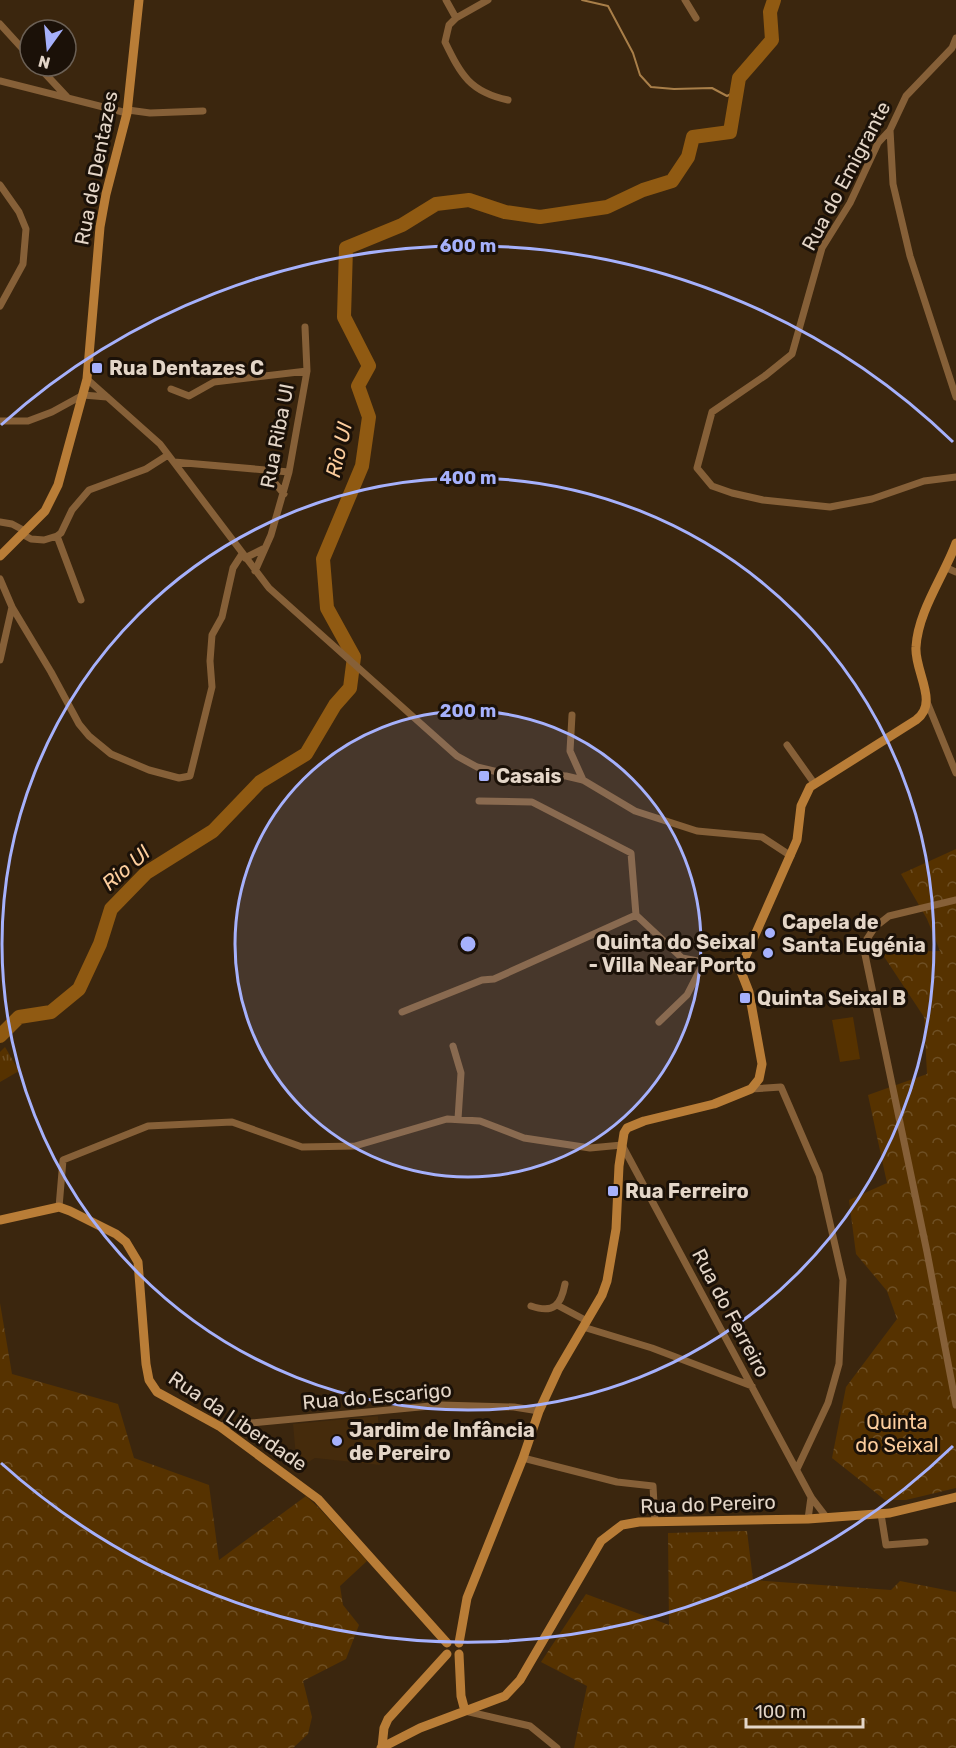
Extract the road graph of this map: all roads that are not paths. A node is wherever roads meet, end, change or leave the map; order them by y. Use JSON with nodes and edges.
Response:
{"nodes":[{"id":1,"x":139,"y":0,"type":"edge"},
{"id":2,"x":446,"y":0,"type":"edge"},
{"id":3,"x":488,"y":0,"type":"edge"},
{"id":4,"x":685,"y":0,"type":"edge"},
{"id":5,"x":456,"y":18,"type":"junction"},
{"id":6,"x":696,"y":18,"type":"dead end"},
{"id":7,"x":0,"y":24,"type":"edge"},
{"id":8,"x":956,"y":38,"type":"edge"},
{"id":9,"x":18,"y":44,"type":"edge"},
{"id":10,"x":49,"y":78,"type":"edge"},
{"id":11,"x":0,"y":81,"type":"edge"},
{"id":12,"x":68,"y":98,"type":"junction"},
{"id":13,"x":508,"y":100,"type":"dead end"},
{"id":14,"x":203,"y":111,"type":"dead end"},
{"id":15,"x":127,"y":112,"type":"junction"},
{"id":16,"x":890,"y":130,"type":"junction"},
{"id":17,"x":0,"y":185,"type":"edge"},
{"id":18,"x":0,"y":306,"type":"edge"},
{"id":19,"x":305,"y":327,"type":"dead end"},
{"id":20,"x":307,"y":370,"type":"junction"},
{"id":21,"x":87,"y":379,"type":"junction"},
{"id":22,"x":171,"y":389,"type":"dead end"},
{"id":23,"x":83,"y":395,"type":"junction"},
{"id":24,"x":956,"y":397,"type":"edge"},
{"id":25,"x":108,"y":398,"type":"junction"},
{"id":26,"x":0,"y":421,"type":"edge"},
{"id":27,"x":168,"y":455,"type":"junction"},
{"id":28,"x":174,"y":462,"type":"junction"},
{"id":29,"x":265,"y":471,"type":"junction"},
{"id":30,"x":289,"y":472,"type":"junction"},
{"id":31,"x":956,"y":477,"type":"edge"},
{"id":32,"x":284,"y":494,"type":"junction"},
{"id":33,"x":0,"y":522,"type":"edge"},
{"id":34,"x":24,"y":533,"type":"junction"},
{"id":35,"x":57,"y":536,"type":"junction"},
{"id":36,"x":956,"y":543,"type":"edge"},
{"id":37,"x":263,"y":549,"type":"junction"},
{"id":38,"x":0,"y":556,"type":"edge"},
{"id":39,"x":244,"y":556,"type":"junction"},
{"id":40,"x":951,"y":570,"type":"edge"},
{"id":41,"x":255,"y":571,"type":"junction"},
{"id":42,"x":0,"y":579,"type":"edge"},
{"id":43,"x":81,"y":600,"type":"dead end"},
{"id":44,"x":12,"y":607,"type":"junction"},
{"id":45,"x":0,"y":660,"type":"edge"},
{"id":46,"x":927,"y":702,"type":"junction"},
{"id":47,"x":572,"y":715,"type":"dead end"},
{"id":48,"x":787,"y":745,"type":"dead end"},
{"id":49,"x":956,"y":773,"type":"edge"},
{"id":50,"x":583,"y":780,"type":"junction"},
{"id":51,"x":814,"y":783,"type":"junction"},
{"id":52,"x":479,"y":801,"type":"dead end"},
{"id":53,"x":791,"y":856,"type":"junction"},
{"id":54,"x":956,"y":900,"type":"edge"},
{"id":55,"x":636,"y":915,"type":"junction"},
{"id":56,"x":704,"y":962,"type":"junction"},
{"id":57,"x":740,"y":969,"type":"junction"},
{"id":58,"x":402,"y":1012,"type":"dead end"},
{"id":59,"x":659,"y":1022,"type":"dead end"},
{"id":60,"x":453,"y":1047,"type":"dead end"},
{"id":61,"x":751,"y":1089,"type":"junction"},
{"id":62,"x":458,"y":1119,"type":"junction"},
{"id":63,"x":622,"y":1145,"type":"junction"},
{"id":64,"x":59,"y":1207,"type":"junction"},
{"id":65,"x":0,"y":1220,"type":"edge"},
{"id":66,"x":565,"y":1284,"type":"dead end"},
{"id":67,"x":557,"y":1305,"type":"junction"},
{"id":68,"x":531,"y":1306,"type":"dead end"},
{"id":69,"x":585,"y":1324,"type":"junction"},
{"id":70,"x":752,"y":1386,"type":"junction"},
{"id":71,"x":956,"y":1405,"type":"edge"},
{"id":72,"x":539,"y":1411,"type":"junction"},
{"id":73,"x":219,"y":1426,"type":"junction"},
{"id":74,"x":522,"y":1458,"type":"junction"},
{"id":75,"x":797,"y":1469,"type":"junction"},
{"id":76,"x":811,"y":1497,"type":"junction"},
{"id":77,"x":956,"y":1497,"type":"edge"},
{"id":78,"x":881,"y":1514,"type":"junction"},
{"id":79,"x":827,"y":1518,"type":"junction"},
{"id":80,"x":808,"y":1519,"type":"junction"},
{"id":81,"x":655,"y":1522,"type":"junction"},
{"id":82,"x":925,"y":1542,"type":"dead end"},
{"id":83,"x":447,"y":1643,"type":"junction"},
{"id":84,"x":459,"y":1643,"type":"junction"},
{"id":85,"x":447,"y":1654,"type":"junction"},
{"id":86,"x":459,"y":1654,"type":"junction"},
{"id":87,"x":465,"y":1711,"type":"junction"},
{"id":88,"x":382,"y":1748,"type":"edge"},
{"id":89,"x":557,"y":1748,"type":"edge"}],
"edges":[{"from":1,"to":15,"type":"street","name":"Rua de Dentazes"},
{"from":2,"to":5,"type":"street"},
{"from":3,"to":5,"type":"street"},
{"from":4,"to":6,"type":"street"},
{"from":5,"to":13,"type":"street"},
{"from":7,"to":9,"type":"street"},
{"from":8,"to":16,"type":"street","name":"Rua do Emigrante"},
{"from":10,"to":12,"type":"street"},
{"from":11,"to":12,"type":"street"},
{"from":12,"to":15,"type":"street"},
{"from":14,"to":15,"type":"street"},
{"from":15,"to":21,"type":"street","name":"Rua de Dentazes"},
{"from":16,"to":24,"type":"street"},
{"from":16,"to":31,"type":"street","name":"Rua do Emigrante"},
{"from":17,"to":18,"type":"street"},
{"from":19,"to":20,"type":"street","name":"Rua Riba Ul"},
{"from":20,"to":22,"type":"street"},
{"from":20,"to":30,"type":"street","name":"Rua Riba Ul"},
{"from":21,"to":23,"type":"street","name":"Rua de Dentazes"},
{"from":21,"to":25,"type":"street"},
{"from":23,"to":25,"type":"street"},
{"from":23,"to":26,"type":"street"},
{"from":23,"to":34,"type":"street","name":"Rua de Dentazes"},
{"from":25,"to":27,"type":"street"},
{"from":27,"to":28,"type":"street"},
{"from":27,"to":35,"type":"street"},
{"from":28,"to":29,"type":"street"},
{"from":28,"to":39,"type":"street"},
{"from":29,"to":30,"type":"street"},
{"from":29,"to":32,"type":"street"},
{"from":30,"to":32,"type":"street","name":"Rua Riba Ul"},
{"from":32,"to":37,"type":"street","name":"Rua Riba Ul"},
{"from":33,"to":34,"type":"street"},
{"from":34,"to":35,"type":"street"},
{"from":34,"to":38,"type":"street","name":"Rua de Dentazes"},
{"from":35,"to":43,"type":"street"},
{"from":36,"to":40,"type":"street"},
{"from":37,"to":39,"type":"street"},
{"from":37,"to":41,"type":"street","name":"Rua Riba Ul"},
{"from":39,"to":41,"type":"street"},
{"from":39,"to":44,"type":"street"},
{"from":40,"to":46,"type":"street"},
{"from":41,"to":50,"type":"street"},
{"from":42,"to":44,"type":"street"},
{"from":44,"to":45,"type":"street"},
{"from":46,"to":49,"type":"street"},
{"from":46,"to":51,"type":"street"},
{"from":47,"to":50,"type":"street"},
{"from":48,"to":51,"type":"street"},
{"from":50,"to":53,"type":"street"},
{"from":51,"to":53,"type":"street"},
{"from":52,"to":55,"type":"street"},
{"from":53,"to":57,"type":"street"},
{"from":54,"to":71,"type":"street"},
{"from":55,"to":56,"type":"street"},
{"from":55,"to":58,"type":"street"},
{"from":56,"to":57,"type":"street"},
{"from":56,"to":59,"type":"street"},
{"from":57,"to":61,"type":"street"},
{"from":60,"to":62,"type":"street"},
{"from":61,"to":63,"type":"street"},
{"from":61,"to":75,"type":"street"},
{"from":62,"to":63,"type":"street"},
{"from":62,"to":64,"type":"street"},
{"from":63,"to":69,"type":"street"},
{"from":63,"to":70,"type":"street","name":"Rua do Ferreiro"},
{"from":64,"to":65,"type":"street"},
{"from":64,"to":73,"type":"street","name":"Rua da Liberdade"},
{"from":66,"to":67,"type":"street"},
{"from":67,"to":68,"type":"street"},
{"from":67,"to":69,"type":"street"},
{"from":69,"to":70,"type":"street"},
{"from":69,"to":72,"type":"street"},
{"from":70,"to":75,"type":"street","name":"Rua do Ferreiro"},
{"from":72,"to":73,"type":"street","name":"Rua do Escarigo"},
{"from":72,"to":74,"type":"street"},
{"from":73,"to":83,"type":"street","name":"Rua da Liberdade"},
{"from":74,"to":81,"type":"street"},
{"from":74,"to":84,"type":"street"},
{"from":75,"to":76,"type":"street","name":"Rua do Ferreiro"},
{"from":76,"to":79,"type":"street","name":"Rua do Ferreiro"},
{"from":76,"to":80,"type":"street"},
{"from":77,"to":78,"type":"street","name":"Rua do Pereiro"},
{"from":78,"to":79,"type":"street","name":"Rua do Pereiro"},
{"from":78,"to":82,"type":"street"},
{"from":79,"to":80,"type":"street","name":"Rua do Pereiro"},
{"from":80,"to":81,"type":"street","name":"Rua do Pereiro"},
{"from":81,"to":87,"type":"street","name":"Rua do Pereiro"},
{"from":83,"to":84,"type":"street"},
{"from":83,"to":85,"type":"street"},
{"from":84,"to":86,"type":"street"},
{"from":85,"to":86,"type":"street"},
{"from":85,"to":88,"type":"street"},
{"from":86,"to":87,"type":"street"},
{"from":87,"to":88,"type":"street","name":"Rua do Pereiro"},
{"from":87,"to":89,"type":"street"}]}
